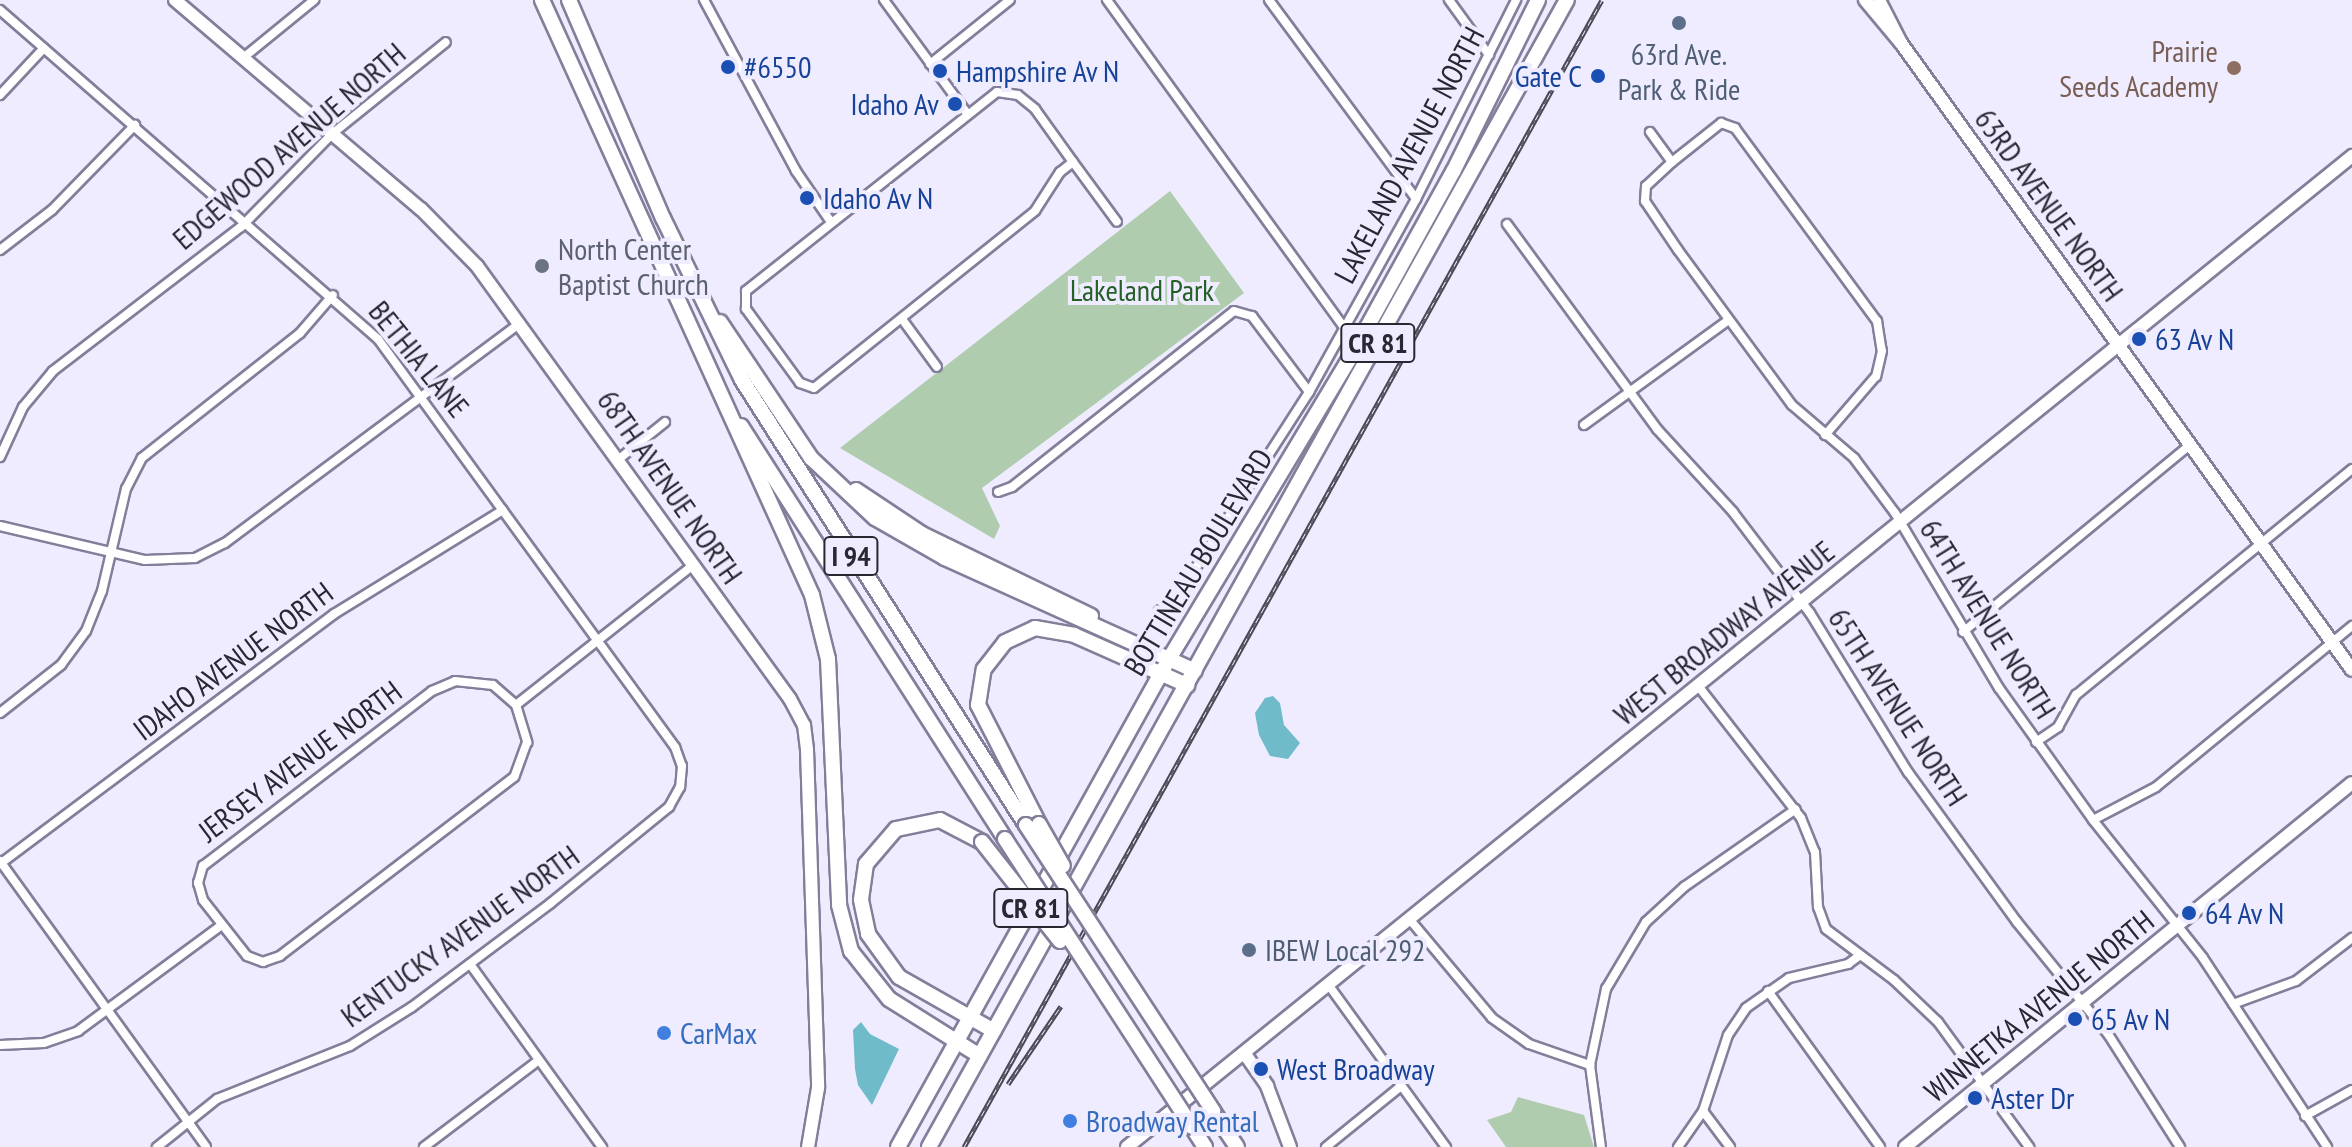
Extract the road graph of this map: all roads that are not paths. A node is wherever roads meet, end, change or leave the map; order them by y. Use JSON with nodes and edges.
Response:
{"nodes":[{"id":1,"x":175,"y":0,"type":"edge"},
{"id":2,"x":314,"y":0,"type":"edge"},
{"id":3,"x":542,"y":0,"type":"edge"},
{"id":4,"x":569,"y":0,"type":"edge"},
{"id":5,"x":704,"y":0,"type":"edge"},
{"id":6,"x":884,"y":0,"type":"edge"},
{"id":7,"x":1010,"y":0,"type":"edge"},
{"id":8,"x":1107,"y":0,"type":"edge"},
{"id":9,"x":1269,"y":0,"type":"edge"},
{"id":10,"x":1449,"y":0,"type":"edge"},
{"id":11,"x":1516,"y":0,"type":"edge"},
{"id":12,"x":1538,"y":0,"type":"edge"},
{"id":13,"x":1567,"y":0,"type":"edge"},
{"id":14,"x":1865,"y":0,"type":"edge"},
{"id":15,"x":1879,"y":0,"type":"edge"},
{"id":16,"x":0,"y":10,"type":"edge"},
{"id":17,"x":446,"y":42,"type":"dead end"},
{"id":18,"x":1901,"y":43,"type":"junction"},
{"id":19,"x":44,"y":48,"type":"junction"},
{"id":20,"x":1489,"y":55,"type":"junction"},
{"id":21,"x":243,"y":58,"type":"junction"},
{"id":22,"x":930,"y":64,"type":"junction"},
{"id":23,"x":0,"y":95,"type":"edge"},
{"id":24,"x":966,"y":112,"type":"junction"},
{"id":25,"x":135,"y":125,"type":"junction"},
{"id":26,"x":1650,"y":132,"type":"dead end"},
{"id":27,"x":332,"y":134,"type":"junction"},
{"id":28,"x":2352,"y":156,"type":"edge"},
{"id":29,"x":1073,"y":162,"type":"junction"},
{"id":30,"x":1672,"y":162,"type":"junction"},
{"id":31,"x":1416,"y":199,"type":"junction"},
{"id":32,"x":247,"y":221,"type":"junction"},
{"id":33,"x":831,"y":222,"type":"junction"},
{"id":34,"x":1117,"y":222,"type":"dead end"},
{"id":35,"x":1507,"y":224,"type":"dead end"},
{"id":36,"x":0,"y":250,"type":"edge"},
{"id":37,"x":691,"y":279,"type":"junction"},
{"id":38,"x":333,"y":295,"type":"junction"},
{"id":39,"x":902,"y":319,"type":"junction"},
{"id":40,"x":1727,"y":321,"type":"junction"},
{"id":41,"x":520,"y":323,"type":"junction"},
{"id":42,"x":1344,"y":327,"type":"junction"},
{"id":43,"x":693,"y":338,"type":"junction"},
{"id":44,"x":2118,"y":346,"type":"junction"},
{"id":45,"x":937,"y":367,"type":"dead end"},
{"id":46,"x":1629,"y":391,"type":"junction"},
{"id":47,"x":1309,"y":392,"type":"junction"},
{"id":48,"x":421,"y":397,"type":"junction"},
{"id":49,"x":665,"y":422,"type":"dead end"},
{"id":50,"x":1584,"y":425,"type":"dead end"},
{"id":51,"x":1825,"y":435,"type":"junction"},
{"id":52,"x":2190,"y":445,"type":"junction"},
{"id":53,"x":0,"y":457,"type":"edge"},
{"id":54,"x":619,"y":459,"type":"junction"},
{"id":55,"x":2352,"y":469,"type":"edge"},
{"id":56,"x":998,"y":492,"type":"dead end"},
{"id":57,"x":503,"y":510,"type":"junction"},
{"id":58,"x":1900,"y":523,"type":"junction"},
{"id":59,"x":0,"y":526,"type":"edge"},
{"id":60,"x":2261,"y":544,"type":"junction"},
{"id":61,"x":112,"y":552,"type":"junction"},
{"id":62,"x":693,"y":565,"type":"junction"},
{"id":63,"x":1801,"y":604,"type":"junction"},
{"id":64,"x":1159,"y":611,"type":"dead end"},
{"id":65,"x":2352,"y":626,"type":"edge"},
{"id":66,"x":1963,"y":632,"type":"junction"},
{"id":67,"x":598,"y":640,"type":"junction"},
{"id":68,"x":2332,"y":642,"type":"junction"},
{"id":69,"x":1165,"y":665,"type":"junction"},
{"id":70,"x":2352,"y":670,"type":"edge"},
{"id":71,"x":1195,"y":671,"type":"junction"},
{"id":72,"x":1187,"y":685,"type":"junction"},
{"id":73,"x":1699,"y":687,"type":"junction"},
{"id":74,"x":516,"y":705,"type":"junction"},
{"id":75,"x":0,"y":713,"type":"edge"},
{"id":76,"x":2036,"y":742,"type":"junction"},
{"id":77,"x":683,"y":776,"type":"joint"},
{"id":78,"x":2352,"y":783,"type":"edge"},
{"id":79,"x":1796,"y":809,"type":"junction"},
{"id":80,"x":2093,"y":820,"type":"junction"},
{"id":81,"x":1032,"y":825,"type":"junction"},
{"id":82,"x":1,"y":863,"type":"edge"},
{"id":83,"x":1411,"y":921,"type":"junction"},
{"id":84,"x":222,"y":925,"type":"junction"},
{"id":85,"x":2178,"y":926,"type":"junction"},
{"id":86,"x":2352,"y":938,"type":"edge"},
{"id":87,"x":1859,"y":956,"type":"junction"},
{"id":88,"x":470,"y":964,"type":"junction"},
{"id":89,"x":1330,"y":987,"type":"junction"},
{"id":90,"x":1768,"y":991,"type":"junction"},
{"id":91,"x":2084,"y":1004,"type":"junction"},
{"id":92,"x":2233,"y":1004,"type":"junction"},
{"id":93,"x":108,"y":1010,"type":"junction"},
{"id":94,"x":969,"y":1016,"type":"junction"},
{"id":95,"x":994,"y":1031,"type":"junction"},
{"id":96,"x":955,"y":1041,"type":"junction"},
{"id":97,"x":0,"y":1045,"type":"edge"},
{"id":98,"x":1245,"y":1054,"type":"junction"},
{"id":99,"x":980,"y":1056,"type":"junction"},
{"id":100,"x":539,"y":1060,"type":"junction"},
{"id":101,"x":1149,"y":1060,"type":"junction"},
{"id":102,"x":1590,"y":1065,"type":"junction"},
{"id":103,"x":1985,"y":1085,"type":"junction"},
{"id":104,"x":1401,"y":1086,"type":"junction"},
{"id":105,"x":2352,"y":1090,"type":"edge"},
{"id":106,"x":1703,"y":1111,"type":"junction"},
{"id":107,"x":2305,"y":1116,"type":"junction"},
{"id":108,"x":187,"y":1120,"type":"junction"},
{"id":109,"x":157,"y":1147,"type":"edge"},
{"id":110,"x":206,"y":1147,"type":"edge"},
{"id":111,"x":424,"y":1147,"type":"edge"},
{"id":112,"x":602,"y":1147,"type":"edge"},
{"id":113,"x":808,"y":1147,"type":"edge"},
{"id":114,"x":898,"y":1147,"type":"edge"},
{"id":115,"x":929,"y":1147,"type":"edge"},
{"id":116,"x":1129,"y":1147,"type":"edge"},
{"id":117,"x":1205,"y":1147,"type":"edge"},
{"id":118,"x":1237,"y":1147,"type":"edge"},
{"id":119,"x":1290,"y":1147,"type":"edge"},
{"id":120,"x":1326,"y":1147,"type":"edge"},
{"id":121,"x":1446,"y":1147,"type":"edge"},
{"id":122,"x":1601,"y":1147,"type":"edge"},
{"id":123,"x":1678,"y":1147,"type":"edge"},
{"id":124,"x":1730,"y":1147,"type":"edge"},
{"id":125,"x":1880,"y":1147,"type":"edge"},
{"id":126,"x":1905,"y":1147,"type":"edge"},
{"id":127,"x":2029,"y":1147,"type":"edge"},
{"id":128,"x":2180,"y":1147,"type":"edge"},
{"id":129,"x":2327,"y":1147,"type":"edge"}],
"edges":[{"from":1,"to":21,"type":"street","name":"68TH AVENUE NORTH"},
{"from":2,"to":21,"type":"street"},
{"from":3,"to":43,"type":"highway","number":"I 94"},
{"from":4,"to":37,"type":"highway","number":"I 94"},
{"from":5,"to":33,"type":"street"},
{"from":6,"to":22,"type":"street"},
{"from":7,"to":22,"type":"street"},
{"from":8,"to":42,"type":"street"},
{"from":9,"to":31,"type":"street"},
{"from":10,"to":20,"type":"street"},
{"from":11,"to":20,"type":"street","name":"LAKELAND AVENUE NORTH"},
{"from":12,"to":69,"type":"highway","name":"BOTTINEAU BOULEVARD","number":"CR 81"},
{"from":13,"to":71,"type":"highway","name":"BOTTINEAU BOULEVARD","number":"CR 81"},
{"from":14,"to":18,"type":"street","name":"63RD AVENUE NORTH"},
{"from":15,"to":18,"type":"street","name":"63RD AVENUE NORTH"},
{"from":16,"to":19,"type":"street","name":"BETHIA LANE"},
{"from":17,"to":27,"type":"street","name":"EDGEWOOD AVENUE NORTH"},
{"from":18,"to":44,"type":"street","name":"63RD AVENUE NORTH"},
{"from":19,"to":23,"type":"street"},
{"from":19,"to":25,"type":"street","name":"BETHIA LANE"},
{"from":20,"to":31,"type":"street","name":"LAKELAND AVENUE NORTH"},
{"from":21,"to":27,"type":"street","name":"68TH AVENUE NORTH"},
{"from":22,"to":24,"type":"street"},
{"from":24,"to":29,"type":"street"},
{"from":24,"to":33,"type":"street"},
{"from":25,"to":32,"type":"street","name":"BETHIA LANE"},
{"from":25,"to":36,"type":"street"},
{"from":26,"to":30,"type":"street"},
{"from":27,"to":32,"type":"street","name":"EDGEWOOD AVENUE NORTH"},
{"from":27,"to":41,"type":"street","name":"68TH AVENUE NORTH"},
{"from":28,"to":44,"type":"street","name":"WEST BROADWAY AVENUE"},
{"from":29,"to":34,"type":"street"},
{"from":29,"to":39,"type":"street"},
{"from":30,"to":40,"type":"street","name":"64TH AVENUE NORTH"},
{"from":30,"to":51,"type":"street","name":"64TH AVENUE NORTH"},
{"from":31,"to":42,"type":"street","name":"LAKELAND AVENUE NORTH"},
{"from":32,"to":38,"type":"street","name":"BETHIA LANE"},
{"from":32,"to":53,"type":"street","name":"EDGEWOOD AVENUE NORTH"},
{"from":33,"to":39,"type":"street"},
{"from":35,"to":46,"type":"street","name":"65TH AVENUE NORTH"},
{"from":37,"to":69,"type":"highway"},
{"from":37,"to":81,"type":"highway","number":"I 94"},
{"from":38,"to":48,"type":"street","name":"BETHIA LANE"},
{"from":38,"to":61,"type":"street"},
{"from":39,"to":45,"type":"street"},
{"from":40,"to":46,"type":"street"},
{"from":40,"to":51,"type":"street","name":"64TH AVENUE NORTH"},
{"from":41,"to":48,"type":"street"},
{"from":41,"to":54,"type":"street","name":"68TH AVENUE NORTH"},
{"from":42,"to":47,"type":"street","name":"LAKELAND AVENUE NORTH"},
{"from":43,"to":96,"type":"highway"},
{"from":43,"to":101,"type":"highway","number":"I 94","bridge":true},
{"from":44,"to":52,"type":"street","name":"63RD AVENUE NORTH"},
{"from":44,"to":58,"type":"street","name":"WEST BROADWAY AVENUE"},
{"from":46,"to":50,"type":"street"},
{"from":46,"to":63,"type":"street","name":"65TH AVENUE NORTH"},
{"from":47,"to":56,"type":"street"},
{"from":47,"to":64,"type":"street","name":"LAKELAND AVENUE NORTH"},
{"from":48,"to":57,"type":"street","name":"BETHIA LANE"},
{"from":48,"to":61,"type":"street"},
{"from":49,"to":54,"type":"street"},
{"from":51,"to":58,"type":"street","name":"64TH AVENUE NORTH"},
{"from":52,"to":60,"type":"street","name":"63RD AVENUE NORTH"},
{"from":52,"to":66,"type":"street"},
{"from":54,"to":62,"type":"street","name":"68TH AVENUE NORTH"},
{"from":55,"to":60,"type":"street"},
{"from":57,"to":67,"type":"street","name":"BETHIA LANE"},
{"from":57,"to":82,"type":"street","name":"IDAHO AVENUE NORTH"},
{"from":58,"to":63,"type":"street","name":"WEST BROADWAY AVENUE"},
{"from":58,"to":66,"type":"street","name":"64TH AVENUE NORTH"},
{"from":59,"to":61,"type":"street"},
{"from":60,"to":68,"type":"street","name":"63RD AVENUE NORTH"},
{"from":60,"to":76,"type":"street"},
{"from":61,"to":75,"type":"street"},
{"from":62,"to":67,"type":"street"},
{"from":62,"to":113,"type":"street","name":"68TH AVENUE NORTH"},
{"from":63,"to":73,"type":"street","name":"WEST BROADWAY AVENUE"},
{"from":63,"to":91,"type":"street","name":"65TH AVENUE NORTH"},
{"from":65,"to":68,"type":"street"},
{"from":66,"to":76,"type":"street","name":"64TH AVENUE NORTH"},
{"from":67,"to":74,"type":"street"},
{"from":67,"to":77,"type":"street","name":"BETHIA LANE"},
{"from":68,"to":70,"type":"street","name":"63RD AVENUE NORTH"},
{"from":68,"to":80,"type":"street"},
{"from":69,"to":71,"type":"highway"},
{"from":69,"to":72,"type":"highway"},
{"from":69,"to":81,"type":"highway"},
{"from":69,"to":94,"type":"highway","name":"BOTTINEAU BOULEVARD","number":"CR 81"},
{"from":71,"to":72,"type":"highway","name":"BOTTINEAU BOULEVARD","number":"CR 81"},
{"from":72,"to":95,"type":"highway","name":"BOTTINEAU BOULEVARD","number":"CR 81"},
{"from":73,"to":79,"type":"street"},
{"from":73,"to":83,"type":"street","name":"WEST BROADWAY AVENUE"},
{"from":74,"to":84,"type":"street","name":"JERSEY AVENUE NORTH"},
{"from":74,"to":84,"type":"street","name":"JERSEY AVENUE NORTH"},
{"from":76,"to":80,"type":"street","name":"64TH AVENUE NORTH"},
{"from":77,"to":88,"type":"street","name":"KENTUCKY AVENUE NORTH"},
{"from":78,"to":85,"type":"street","name":"WINNETKA AVENUE NORTH"},
{"from":79,"to":87,"type":"street"},
{"from":79,"to":102,"type":"street"},
{"from":80,"to":85,"type":"street","name":"64TH AVENUE NORTH"},
{"from":81,"to":118,"type":"highway","bridge":true},
{"from":82,"to":93,"type":"street"},
{"from":83,"to":89,"type":"street","name":"WEST BROADWAY AVENUE"},
{"from":83,"to":102,"type":"street"},
{"from":84,"to":93,"type":"street"},
{"from":85,"to":91,"type":"street","name":"WINNETKA AVENUE NORTH"},
{"from":85,"to":92,"type":"street","name":"64TH AVENUE NORTH"},
{"from":86,"to":92,"type":"street"},
{"from":87,"to":90,"type":"street"},
{"from":87,"to":103,"type":"street"},
{"from":88,"to":100,"type":"street"},
{"from":88,"to":108,"type":"street","name":"KENTUCKY AVENUE NORTH"},
{"from":89,"to":98,"type":"street","name":"WEST BROADWAY AVENUE"},
{"from":89,"to":104,"type":"street"},
{"from":90,"to":106,"type":"street"},
{"from":90,"to":125,"type":"street"},
{"from":91,"to":103,"type":"street","name":"WINNETKA AVENUE NORTH"},
{"from":91,"to":128,"type":"street","name":"65TH AVENUE NORTH"},
{"from":92,"to":107,"type":"street","name":"64TH AVENUE NORTH"},
{"from":93,"to":97,"type":"street"},
{"from":93,"to":108,"type":"street"},
{"from":94,"to":95,"type":"highway"},
{"from":94,"to":96,"type":"highway","name":"BOTTINEAU BOULEVARD","number":"CR 81"},
{"from":94,"to":101,"type":"highway","bridge":true},
{"from":95,"to":99,"type":"highway","name":"BOTTINEAU BOULEVARD","number":"CR 81"},
{"from":96,"to":99,"type":"highway"},
{"from":96,"to":114,"type":"highway","name":"BOTTINEAU BOULEVARD","number":"CR 81"},
{"from":98,"to":116,"type":"street","name":"WEST BROADWAY AVENUE"},
{"from":98,"to":119,"type":"street"},
{"from":99,"to":115,"type":"highway","name":"BOTTINEAU BOULEVARD","number":"CR 81"},
{"from":100,"to":111,"type":"street"},
{"from":100,"to":112,"type":"street"},
{"from":101,"to":117,"type":"highway","number":"I 94","bridge":true},
{"from":102,"to":122,"type":"street"},
{"from":103,"to":126,"type":"street","name":"WINNETKA AVENUE NORTH"},
{"from":103,"to":127,"type":"street"},
{"from":104,"to":120,"type":"street"},
{"from":104,"to":121,"type":"street"},
{"from":105,"to":107,"type":"street"},
{"from":106,"to":123,"type":"street"},
{"from":106,"to":124,"type":"street"},
{"from":107,"to":129,"type":"street","name":"64TH AVENUE NORTH"},
{"from":108,"to":109,"type":"street","name":"KENTUCKY AVENUE NORTH"},
{"from":108,"to":110,"type":"street"}]}
